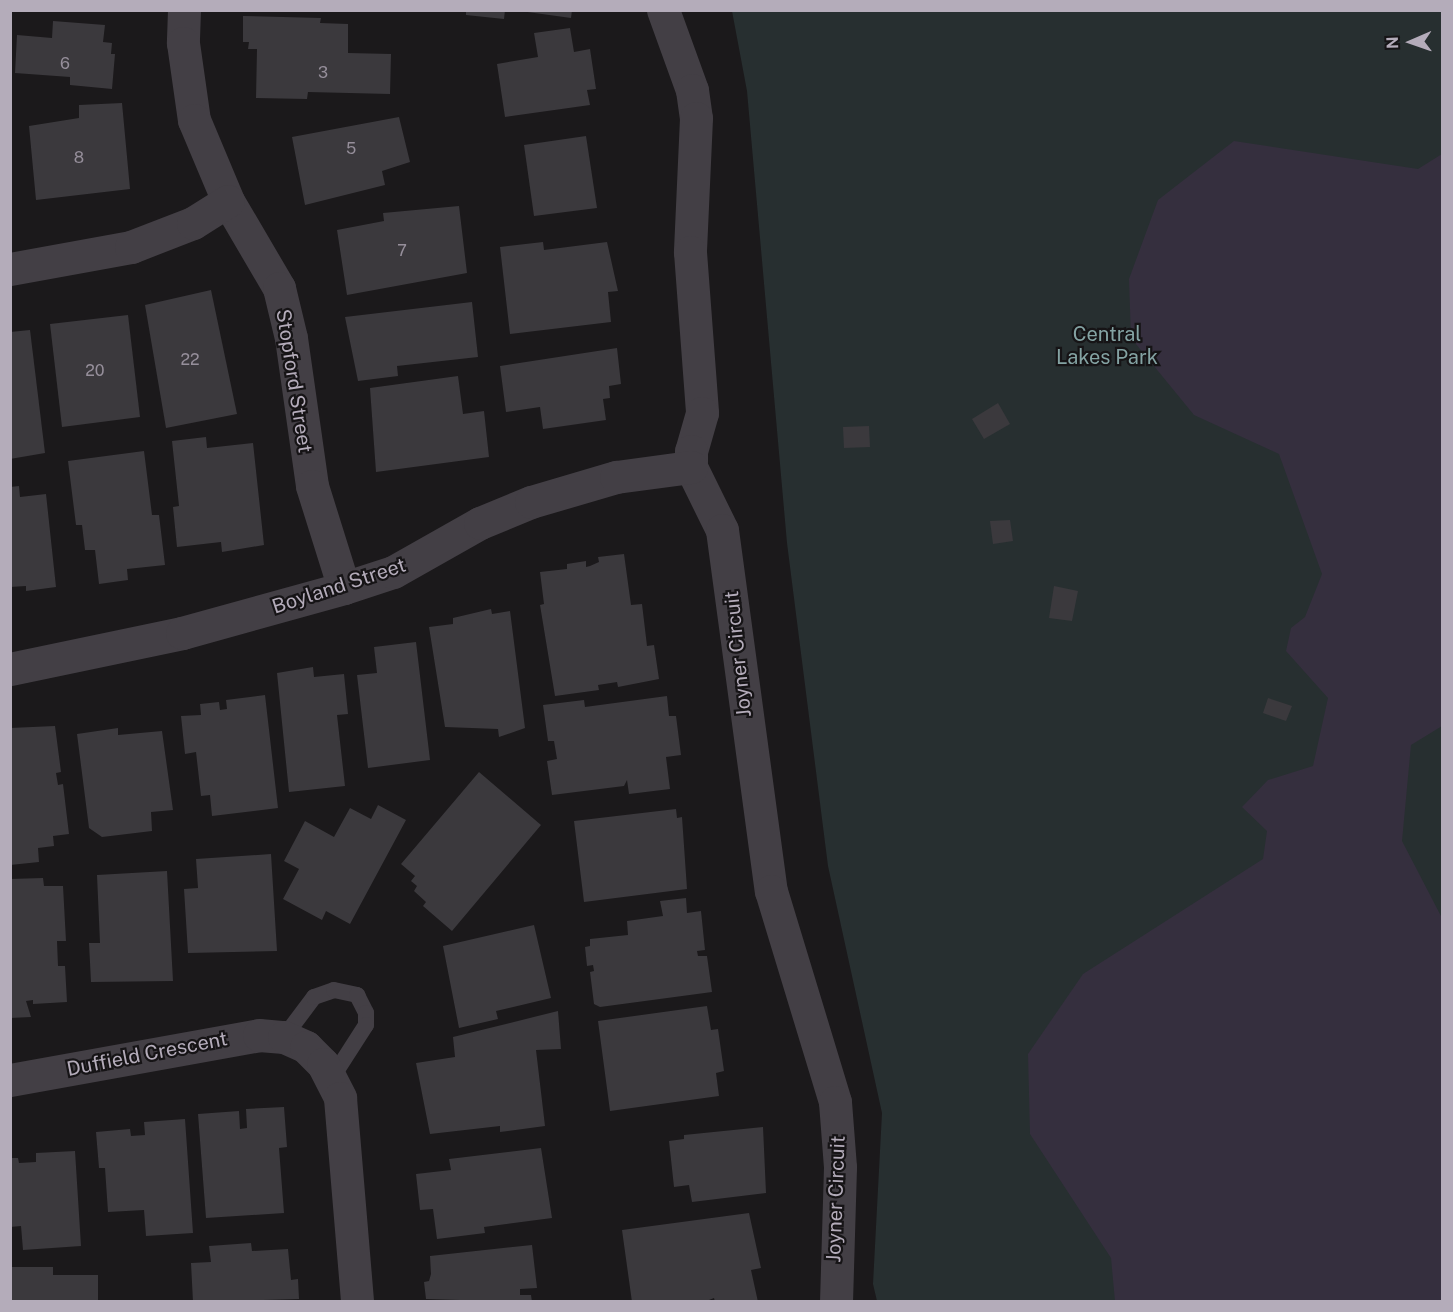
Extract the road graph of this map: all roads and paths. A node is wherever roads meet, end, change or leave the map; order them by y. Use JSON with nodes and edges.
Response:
{"nodes":[{"id":1,"x":184,"y":10,"type":"edge"},
{"id":2,"x":663,"y":10,"type":"edge"},
{"id":3,"x":228,"y":201,"type":"junction"},
{"id":4,"x":10,"y":269,"type":"edge"},
{"id":5,"x":691,"y":468,"type":"junction"},
{"id":6,"x":344,"y":588,"type":"junction"},
{"id":7,"x":10,"y":669,"type":"edge"},
{"id":8,"x":284,"y":1037,"type":"junction"},
{"id":9,"x":332,"y":1078,"type":"junction"},
{"id":10,"x":10,"y":1080,"type":"edge"},
{"id":11,"x":357,"y":1302,"type":"edge"},
{"id":12,"x":836,"y":1302,"type":"edge"}],
"edges":[{"from":1,"to":3,"type":"street","name":"Stopford Street"},
{"from":2,"to":5,"type":"street"},
{"from":3,"to":4,"type":"street"},
{"from":3,"to":6,"type":"street","name":"Stopford Street"},
{"from":5,"to":6,"type":"street","name":"Boyland Street"},
{"from":5,"to":12,"type":"street","name":"Joyner Circuit"},
{"from":6,"to":7,"type":"street","name":"Boyland Street"},
{"from":8,"to":9,"type":"street","name":"Duffield Crescent"},
{"from":8,"to":9,"type":"lane"},
{"from":8,"to":10,"type":"street","name":"Duffield Crescent"},
{"from":9,"to":11,"type":"street","name":"Duffield Crescent"}]}
